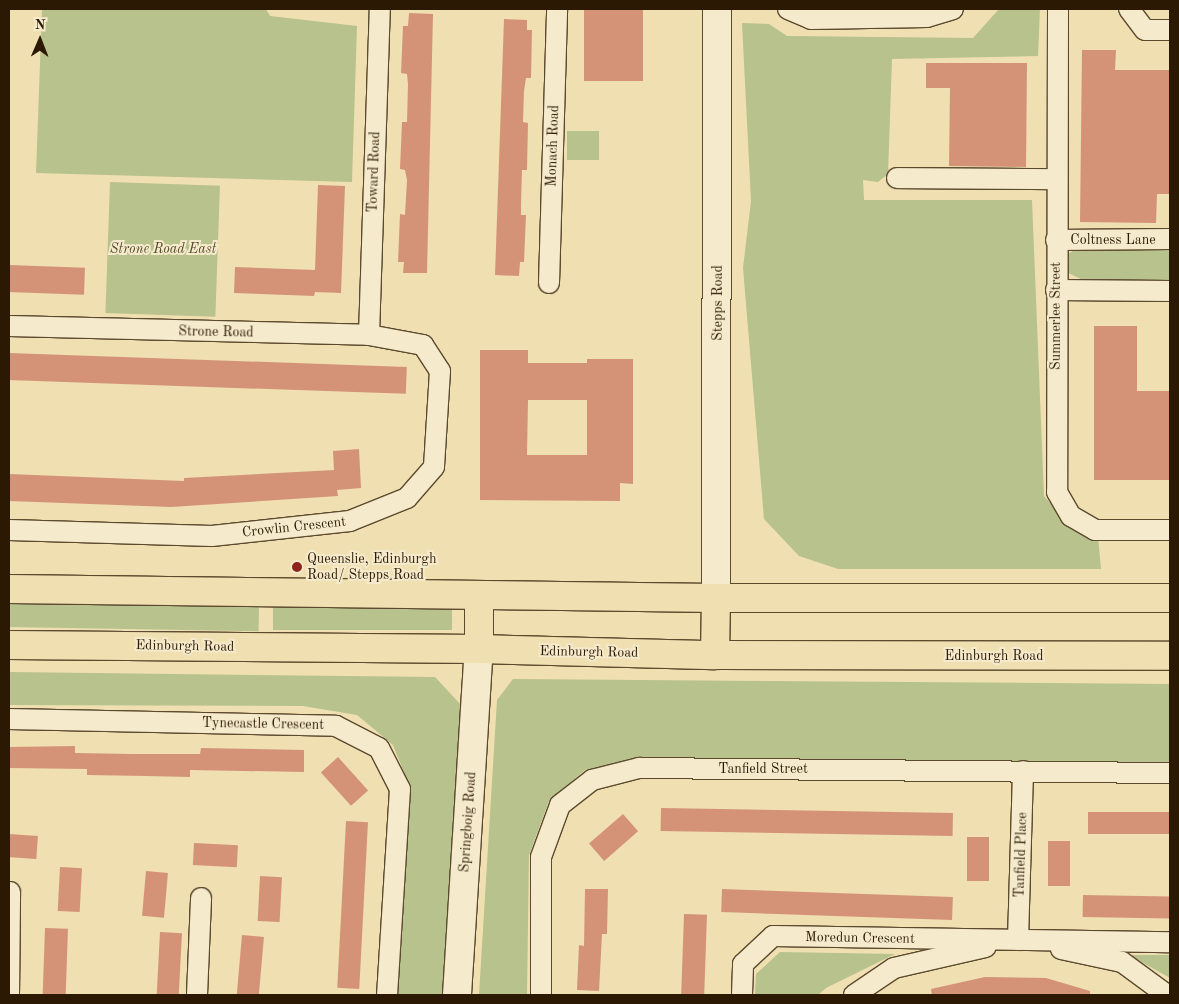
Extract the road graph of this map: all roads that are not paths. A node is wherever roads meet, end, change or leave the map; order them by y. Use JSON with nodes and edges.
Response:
{"nodes":[{"id":1,"x":380,"y":9,"type":"edge"},
{"id":2,"x":557,"y":9,"type":"edge"},
{"id":3,"x":717,"y":9,"type":"edge"},
{"id":4,"x":788,"y":9,"type":"edge"},
{"id":5,"x":953,"y":9,"type":"edge"},
{"id":6,"x":1058,"y":9,"type":"edge"},
{"id":7,"x":1129,"y":9,"type":"edge"},
{"id":8,"x":1170,"y":30,"type":"edge"},
{"id":9,"x":897,"y":178,"type":"dead end"},
{"id":10,"x":1056,"y":179,"type":"junction"},
{"id":11,"x":1170,"y":239,"type":"edge"},
{"id":12,"x":1056,"y":240,"type":"junction"},
{"id":13,"x":549,"y":283,"type":"dead end"},
{"id":14,"x":1056,"y":290,"type":"junction"},
{"id":15,"x":1170,"y":291,"type":"edge"},
{"id":16,"x":9,"y":326,"type":"edge"},
{"id":17,"x":369,"y":336,"type":"junction"},
{"id":18,"x":423,"y":345,"type":"joint"},
{"id":19,"x":9,"y":530,"type":"edge"},
{"id":20,"x":1170,"y":530,"type":"edge"},
{"id":21,"x":9,"y":588,"type":"edge"},
{"id":22,"x":479,"y":595,"type":"junction"},
{"id":23,"x":716,"y":598,"type":"junction"},
{"id":24,"x":1170,"y":598,"type":"edge"},
{"id":25,"x":9,"y":645,"type":"edge"},
{"id":26,"x":479,"y":649,"type":"junction"},
{"id":27,"x":715,"y":655,"type":"junction"},
{"id":28,"x":1170,"y":656,"type":"edge"},
{"id":29,"x":9,"y":719,"type":"edge"},
{"id":30,"x":1023,"y":771,"type":"junction"},
{"id":31,"x":1170,"y":773,"type":"edge"},
{"id":32,"x":10,"y":892,"type":"dead end"},
{"id":33,"x":201,"y":898,"type":"dead end"},
{"id":34,"x":1018,"y":940,"type":"junction"},
{"id":35,"x":1170,"y":942,"type":"edge"},
{"id":36,"x":9,"y":995,"type":"edge"},
{"id":37,"x":197,"y":995,"type":"edge"},
{"id":38,"x":386,"y":995,"type":"edge"},
{"id":39,"x":457,"y":995,"type":"edge"},
{"id":40,"x":541,"y":995,"type":"edge"},
{"id":41,"x":742,"y":995,"type":"edge"},
{"id":42,"x":854,"y":995,"type":"edge"},
{"id":43,"x":1167,"y":995,"type":"edge"}],
"edges":[{"from":1,"to":17,"type":"street","name":"Toward Road"},
{"from":2,"to":13,"type":"street","name":"Monach Road"},
{"from":3,"to":23,"type":"main road","name":"Stepps Road"},
{"from":4,"to":5,"type":"street"},
{"from":6,"to":10,"type":"street","name":"Summerlee Street"},
{"from":7,"to":8,"type":"street"},
{"from":9,"to":10,"type":"street"},
{"from":10,"to":12,"type":"street","name":"Summerlee Street"},
{"from":11,"to":12,"type":"street","name":"Coltness Lane"},
{"from":12,"to":14,"type":"street","name":"Summerlee Street"},
{"from":14,"to":15,"type":"street"},
{"from":14,"to":20,"type":"street","name":"Summerlee Street"},
{"from":16,"to":17,"type":"street","name":"Strone Road"},
{"from":17,"to":18,"type":"street","name":"Strone Road"},
{"from":18,"to":19,"type":"street","name":"Crowlin Crescent"},
{"from":21,"to":22,"type":"main road"},
{"from":22,"to":23,"type":"main road"},
{"from":22,"to":26,"type":"main road"},
{"from":23,"to":24,"type":"main road"},
{"from":23,"to":27,"type":"main road"},
{"from":25,"to":26,"type":"main road","name":"Edinburgh Road"},
{"from":26,"to":27,"type":"main road","name":"Edinburgh Road"},
{"from":26,"to":39,"type":"main road","name":"Springboig Road"},
{"from":27,"to":28,"type":"main road","name":"Edinburgh Road"},
{"from":29,"to":38,"type":"street","name":"Tynecastle Crescent"},
{"from":30,"to":31,"type":"street","name":"Tanfield Street"},
{"from":30,"to":34,"type":"street","name":"Tanfield Place"},
{"from":30,"to":40,"type":"street","name":"Tanfield Street"},
{"from":32,"to":36,"type":"street"},
{"from":33,"to":37,"type":"street"},
{"from":34,"to":35,"type":"street","name":"Moredun Crescent"},
{"from":34,"to":41,"type":"street","name":"Moredun Crescent"},
{"from":34,"to":42,"type":"street","name":"Moredun Crescent"},
{"from":34,"to":43,"type":"street","name":"Moredun Crescent"}]}
